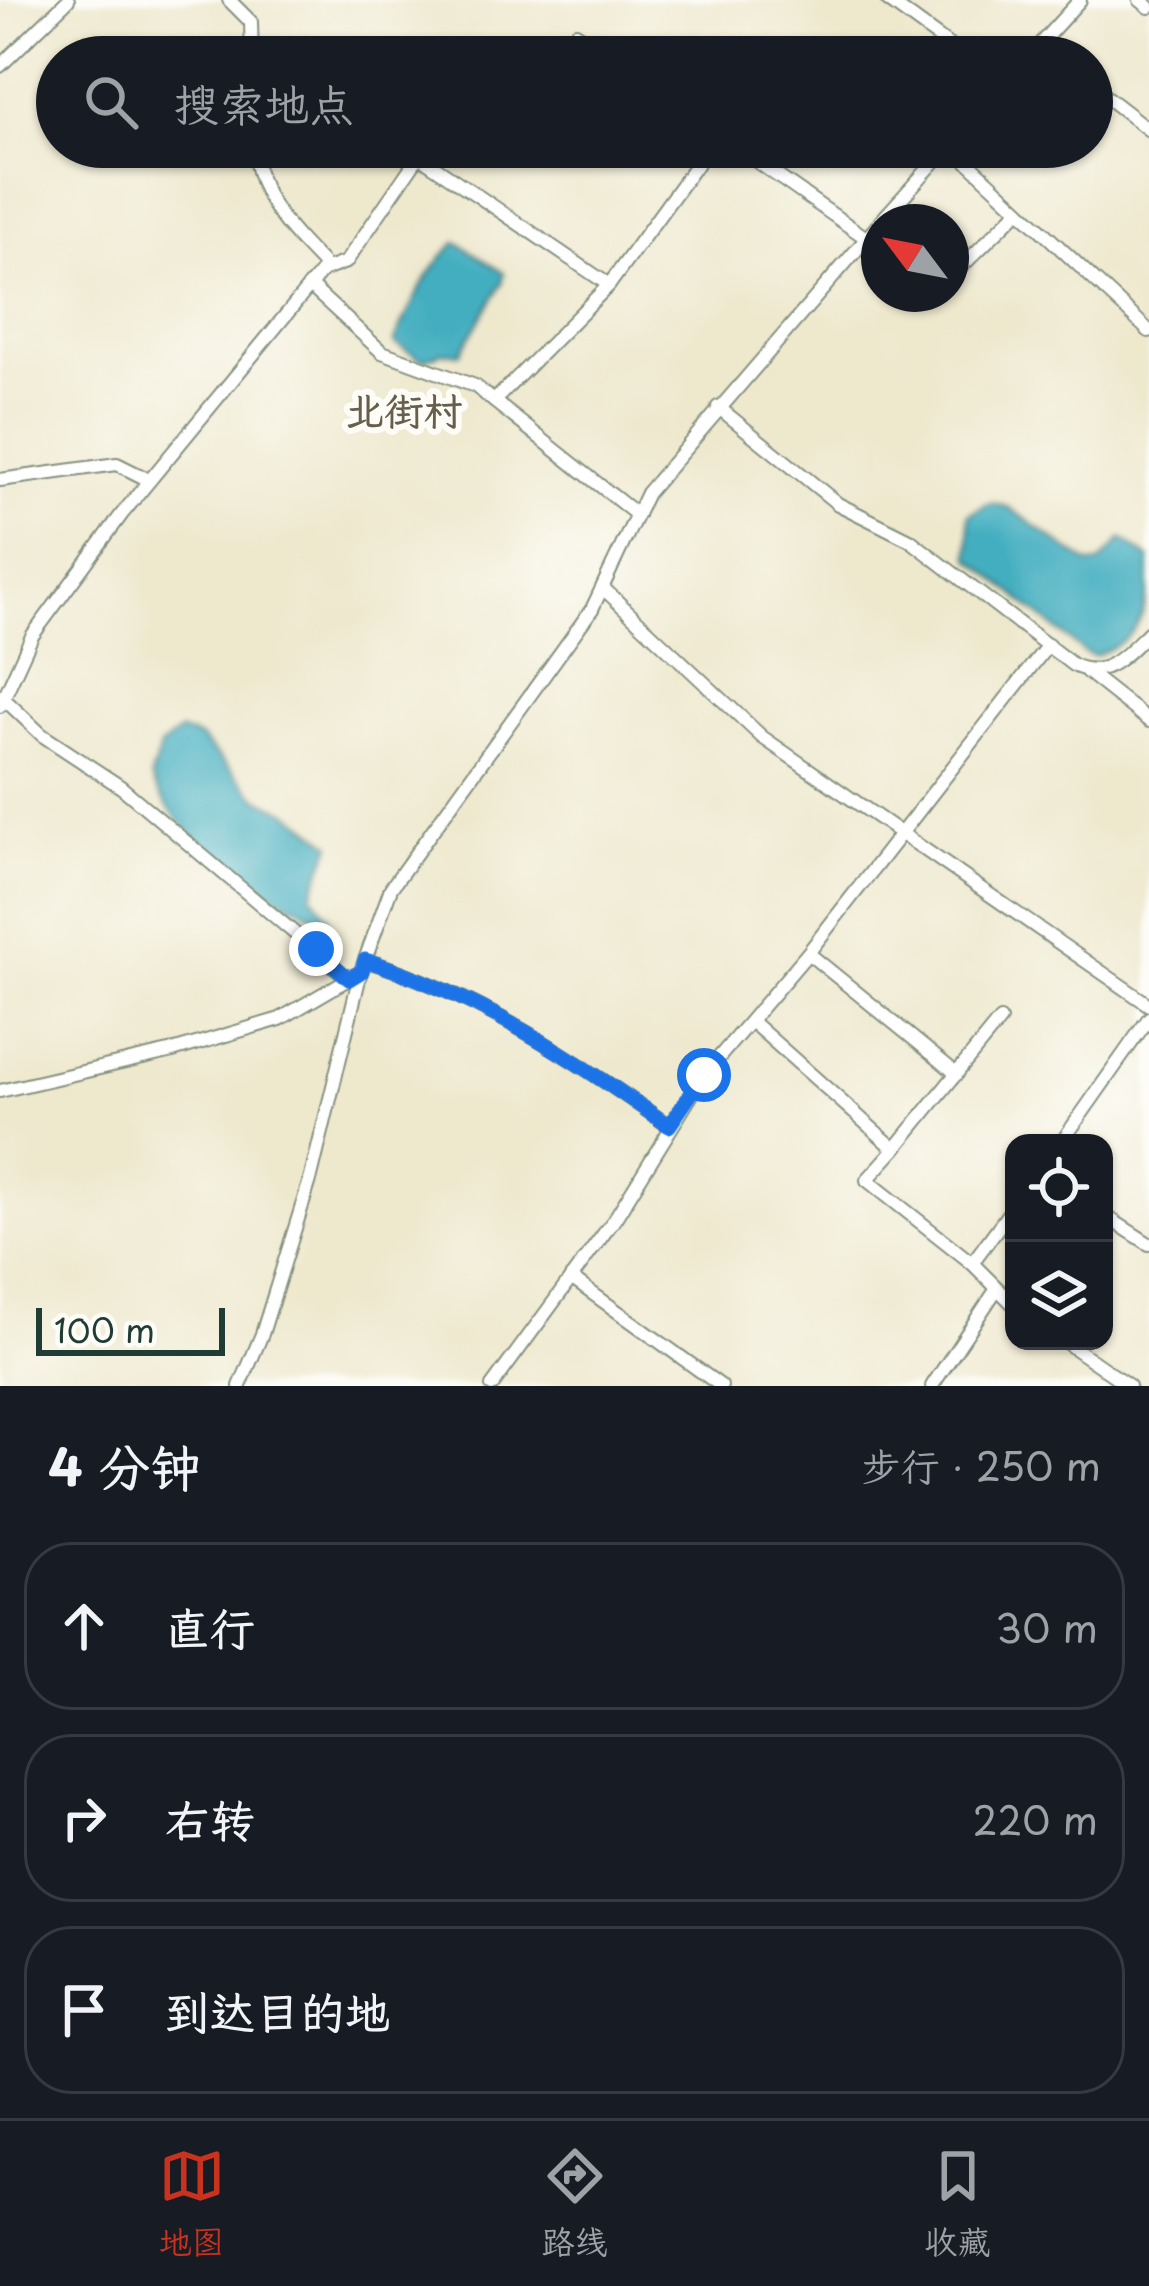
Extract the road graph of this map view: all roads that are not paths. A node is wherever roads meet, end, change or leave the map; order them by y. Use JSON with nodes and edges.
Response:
{"nodes":[{"id":1,"x":68,"y":0,"type":"edge"},
{"id":2,"x":229,"y":0,"type":"edge"},
{"id":3,"x":886,"y":0,"type":"edge"},
{"id":4,"x":1081,"y":0,"type":"edge"},
{"id":5,"x":1140,"y":0,"type":"edge"},
{"id":6,"x":1149,"y":7,"type":"edge"},
{"id":7,"x":576,"y":33,"type":"dead end"},
{"id":8,"x":251,"y":36,"type":"edge"},
{"id":9,"x":581,"y":36,"type":"edge"},
{"id":10,"x":936,"y":36,"type":"edge"},
{"id":11,"x":1047,"y":36,"type":"edge"},
{"id":12,"x":0,"y":66,"type":"edge"},
{"id":13,"x":1113,"y":102,"type":"edge"},
{"id":14,"x":1149,"y":130,"type":"edge"},
{"id":15,"x":258,"y":168,"type":"edge"},
{"id":16,"x":411,"y":168,"type":"edge"},
{"id":17,"x":444,"y":168,"type":"edge"},
{"id":18,"x":695,"y":168,"type":"edge"},
{"id":19,"x":766,"y":168,"type":"edge"},
{"id":20,"x":931,"y":168,"type":"edge"},
{"id":21,"x":973,"y":168,"type":"edge"},
{"id":22,"x":898,"y":204,"type":"edge"},
{"id":23,"x":1019,"y":210,"type":"junction"},
{"id":24,"x":861,"y":234,"type":"edge"},
{"id":25,"x":861,"y":243,"type":"edge"},
{"id":26,"x":969,"y":260,"type":"edge"},
{"id":27,"x":322,"y":271,"type":"junction"},
{"id":28,"x":309,"y":285,"type":"junction"},
{"id":29,"x":609,"y":285,"type":"junction"},
{"id":30,"x":1149,"y":331,"type":"edge"},
{"id":31,"x":494,"y":401,"type":"junction"},
{"id":32,"x":718,"y":406,"type":"junction"},
{"id":33,"x":0,"y":480,"type":"edge"},
{"id":34,"x":149,"y":481,"type":"junction"},
{"id":35,"x":637,"y":515,"type":"junction"},
{"id":36,"x":604,"y":589,"type":"junction"},
{"id":37,"x":1149,"y":632,"type":"edge"},
{"id":38,"x":1048,"y":645,"type":"junction"},
{"id":39,"x":1086,"y":671,"type":"junction"},
{"id":40,"x":1,"y":699,"type":"edge"},
{"id":41,"x":1149,"y":722,"type":"edge"},
{"id":42,"x":899,"y":835,"type":"junction"},
{"id":43,"x":808,"y":953,"type":"junction"},
{"id":44,"x":358,"y":970,"type":"junction"},
{"id":45,"x":1149,"y":1005,"type":"edge"},
{"id":46,"x":1149,"y":1018,"type":"edge"},
{"id":47,"x":1000,"y":1020,"type":"dead end"},
{"id":48,"x":752,"y":1022,"type":"junction"},
{"id":49,"x":957,"y":1074,"type":"junction"},
{"id":50,"x":0,"y":1090,"type":"edge"},
{"id":51,"x":669,"y":1126,"type":"junction"},
{"id":52,"x":1067,"y":1134,"type":"edge"},
{"id":53,"x":895,"y":1149,"type":"junction"},
{"id":54,"x":1005,"y":1218,"type":"edge"},
{"id":55,"x":1113,"y":1221,"type":"edge"},
{"id":56,"x":1149,"y":1244,"type":"edge"},
{"id":57,"x":972,"y":1264,"type":"junction"},
{"id":58,"x":572,"y":1278,"type":"junction"},
{"id":59,"x":996,"y":1290,"type":"junction"},
{"id":60,"x":1005,"y":1298,"type":"edge"},
{"id":61,"x":1077,"y":1350,"type":"edge"},
{"id":62,"x":240,"y":1386,"type":"edge"},
{"id":63,"x":492,"y":1386,"type":"edge"},
{"id":64,"x":721,"y":1386,"type":"edge"},
{"id":65,"x":932,"y":1386,"type":"edge"},
{"id":66,"x":1129,"y":1386,"type":"edge"}],
"edges":[{"from":1,"to":12,"type":"street"},
{"from":2,"to":8,"type":"street"},
{"from":3,"to":10,"type":"street"},
{"from":4,"to":11,"type":"street"},
{"from":5,"to":6,"type":"street"},
{"from":7,"to":9,"type":"street"},
{"from":13,"to":14,"type":"street"},
{"from":15,"to":27,"type":"street"},
{"from":16,"to":27,"type":"street"},
{"from":17,"to":29,"type":"street"},
{"from":18,"to":29,"type":"street"},
{"from":19,"to":24,"type":"street"},
{"from":20,"to":22,"type":"street"},
{"from":21,"to":23,"type":"street"},
{"from":23,"to":26,"type":"street"},
{"from":23,"to":30,"type":"street"},
{"from":25,"to":32,"type":"street"},
{"from":27,"to":28,"type":"street"},
{"from":28,"to":31,"type":"street"},
{"from":28,"to":34,"type":"street"},
{"from":29,"to":31,"type":"street"},
{"from":31,"to":35,"type":"street"},
{"from":32,"to":35,"type":"street"},
{"from":32,"to":38,"type":"street"},
{"from":33,"to":34,"type":"street"},
{"from":34,"to":40,"type":"street"},
{"from":35,"to":36,"type":"street"},
{"from":36,"to":42,"type":"street"},
{"from":36,"to":44,"type":"street"},
{"from":37,"to":39,"type":"street"},
{"from":38,"to":39,"type":"street"},
{"from":38,"to":42,"type":"street"},
{"from":39,"to":41,"type":"street"},
{"from":40,"to":44,"type":"street"},
{"from":42,"to":43,"type":"street"},
{"from":42,"to":45,"type":"street"},
{"from":43,"to":48,"type":"street"},
{"from":43,"to":49,"type":"street"},
{"from":44,"to":50,"type":"street"},
{"from":44,"to":51,"type":"street"},
{"from":44,"to":62,"type":"street"},
{"from":46,"to":52,"type":"street"},
{"from":47,"to":49,"type":"street"},
{"from":48,"to":51,"type":"street"},
{"from":48,"to":53,"type":"street"},
{"from":49,"to":53,"type":"street"},
{"from":51,"to":58,"type":"street"},
{"from":53,"to":57,"type":"street"},
{"from":54,"to":57,"type":"street"},
{"from":55,"to":56,"type":"street"},
{"from":57,"to":59,"type":"street"},
{"from":58,"to":63,"type":"street"},
{"from":58,"to":64,"type":"street"},
{"from":59,"to":60,"type":"street"},
{"from":59,"to":65,"type":"street"},
{"from":61,"to":66,"type":"street"}]}
